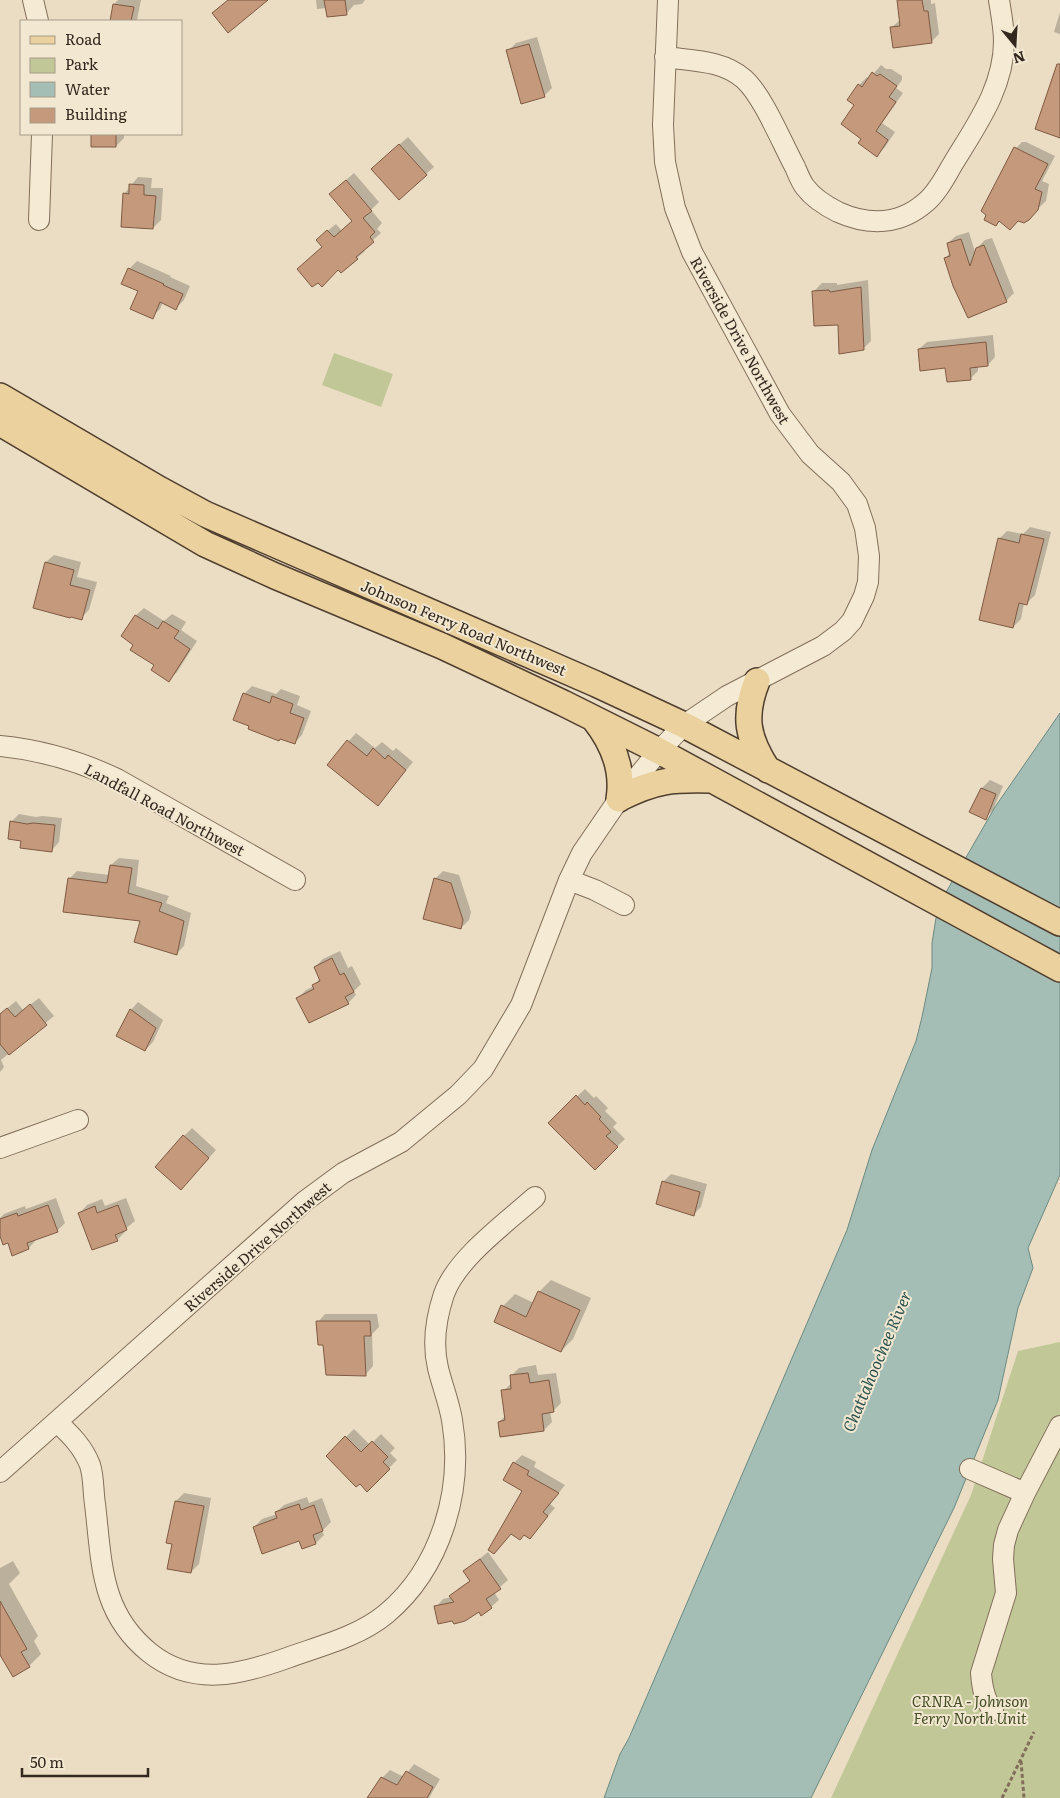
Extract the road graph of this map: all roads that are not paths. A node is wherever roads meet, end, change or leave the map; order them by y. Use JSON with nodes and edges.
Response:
{"nodes":[{"id":1,"x":33,"y":0,"type":"edge"},
{"id":2,"x":668,"y":0,"type":"edge"},
{"id":3,"x":999,"y":0,"type":"edge"},
{"id":4,"x":38,"y":20,"type":"edge"},
{"id":5,"x":665,"y":58,"type":"junction"},
{"id":6,"x":42,"y":135,"type":"edge"},
{"id":7,"x":39,"y":220,"type":"dead end"},
{"id":8,"x":0,"y":396,"type":"edge"},
{"id":9,"x":0,"y":423,"type":"edge"},
{"id":10,"x":757,"y":681,"type":"junction"},
{"id":11,"x":592,"y":717,"type":"junction"},
{"id":12,"x":684,"y":725,"type":"junction"},
{"id":13,"x":0,"y":746,"type":"edge"},
{"id":14,"x":659,"y":750,"type":"junction"},
{"id":15,"x":768,"y":770,"type":"junction"},
{"id":16,"x":713,"y":780,"type":"junction"},
{"id":17,"x":620,"y":799,"type":"junction"},
{"id":18,"x":295,"y":880,"type":"dead end"},
{"id":19,"x":569,"y":880,"type":"junction"},
{"id":20,"x":624,"y":905,"type":"dead end"},
{"id":21,"x":1060,"y":923,"type":"edge"},
{"id":22,"x":1060,"y":969,"type":"edge"},
{"id":23,"x":78,"y":1120,"type":"dead end"},
{"id":24,"x":0,"y":1148,"type":"edge"},
{"id":25,"x":535,"y":1197,"type":"dead end"},
{"id":26,"x":57,"y":1422,"type":"junction"},
{"id":27,"x":1060,"y":1426,"type":"edge"},
{"id":28,"x":970,"y":1469,"type":"dead end"},
{"id":29,"x":0,"y":1472,"type":"edge"},
{"id":30,"x":1025,"y":1493,"type":"junction"},
{"id":31,"x":993,"y":1710,"type":"dead end"}],
"edges":[{"from":1,"to":4,"type":"street"},
{"from":2,"to":5,"type":"street","name":"Riverside Drive Northwest"},
{"from":3,"to":5,"type":"street"},
{"from":5,"to":10,"type":"street","name":"Riverside Drive Northwest"},
{"from":6,"to":7,"type":"street"},
{"from":8,"to":12,"type":"main road","name":"Johnson Ferry Road Northwest"},
{"from":9,"to":11,"type":"main road","name":"Johnson Ferry Road Northwest"},
{"from":10,"to":12,"type":"street","name":"Riverside Drive Northwest"},
{"from":10,"to":15,"type":"main road"},
{"from":11,"to":14,"type":"main road","name":"Johnson Ferry Road Northwest"},
{"from":11,"to":17,"type":"main road"},
{"from":12,"to":14,"type":"street","name":"Riverside Drive Northwest"},
{"from":12,"to":15,"type":"main road","name":"Johnson Ferry Road Northwest"},
{"from":13,"to":18,"type":"street","name":"Landfall Road Northwest"},
{"from":14,"to":16,"type":"main road","name":"Johnson Ferry Road Northwest"},
{"from":14,"to":17,"type":"street","name":"Riverside Drive Northwest"},
{"from":15,"to":21,"type":"main road","name":"Johnson Ferry Road Northwest"},
{"from":16,"to":17,"type":"main road"},
{"from":16,"to":22,"type":"main road","name":"Johnson Ferry Road Northwest"},
{"from":17,"to":19,"type":"street","name":"Riverside Drive Northwest"},
{"from":19,"to":20,"type":"street"},
{"from":19,"to":26,"type":"street","name":"Riverside Drive Northwest"},
{"from":23,"to":24,"type":"street"},
{"from":25,"to":26,"type":"street"},
{"from":26,"to":29,"type":"street","name":"Riverside Drive Northwest"},
{"from":27,"to":30,"type":"street"},
{"from":28,"to":30,"type":"street"},
{"from":30,"to":31,"type":"street"}]}
